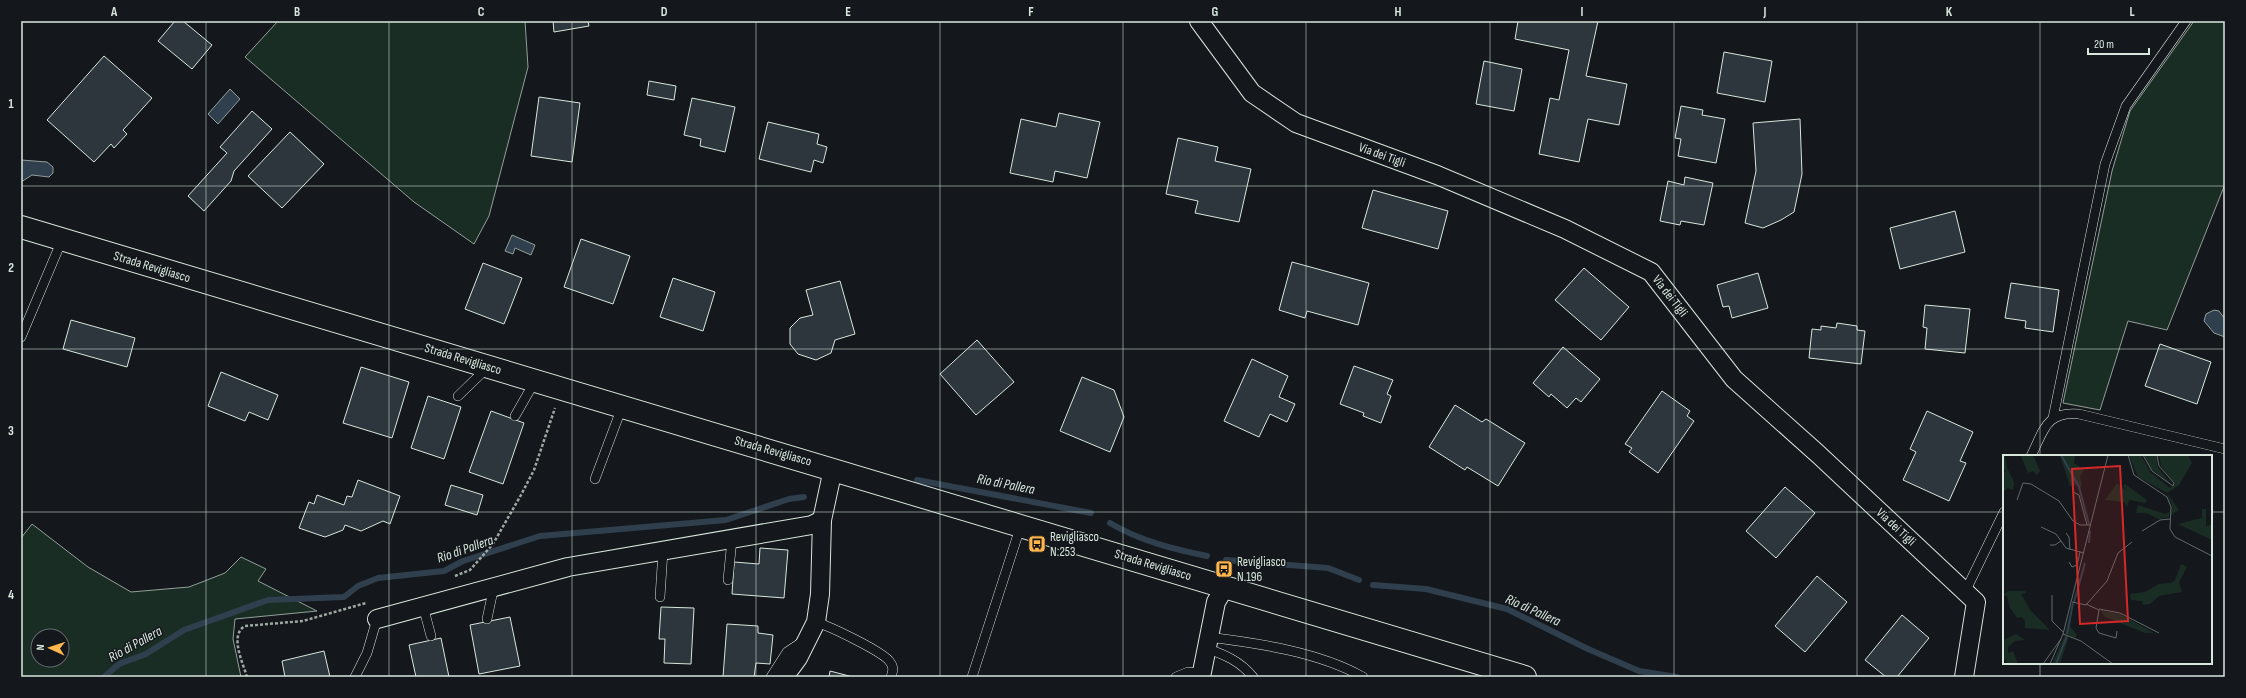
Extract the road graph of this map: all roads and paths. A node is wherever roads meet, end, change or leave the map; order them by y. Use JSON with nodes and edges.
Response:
{"nodes":[{"id":1,"x":1199,"y":21,"type":"edge"},
{"id":2,"x":2186,"y":21,"type":"edge"},
{"id":3,"x":21,"y":227,"type":"edge"},
{"id":4,"x":62,"y":240,"type":"junction"},
{"id":5,"x":21,"y":337,"type":"edge"},
{"id":6,"x":488,"y":367,"type":"junction"},
{"id":7,"x":535,"y":381,"type":"junction"},
{"id":8,"x":562,"y":389,"type":"junction"},
{"id":9,"x":458,"y":396,"type":"dead end"},
{"id":10,"x":622,"y":406,"type":"junction"},
{"id":11,"x":514,"y":416,"type":"dead end"},
{"id":12,"x":2053,"y":418,"type":"junction"},
{"id":13,"x":2225,"y":449,"type":"edge"},
{"id":14,"x":2031,"y":455,"type":"edge"},
{"id":15,"x":833,"y":469,"type":"junction"},
{"id":16,"x":596,"y":479,"type":"dead end"},
{"id":17,"x":2003,"y":514,"type":"edge"},
{"id":18,"x":822,"y":520,"type":"junction"},
{"id":19,"x":1021,"y":525,"type":"junction"},
{"id":20,"x":732,"y":539,"type":"junction"},
{"id":21,"x":664,"y":551,"type":"junction"},
{"id":22,"x":453,"y":577,"type":"dead end"},
{"id":23,"x":728,"y":580,"type":"dead end"},
{"id":24,"x":494,"y":586,"type":"junction"},
{"id":25,"x":1225,"y":587,"type":"junction"},
{"id":26,"x":1965,"y":592,"type":"junction"},
{"id":27,"x":660,"y":597,"type":"dead end"},
{"id":28,"x":370,"y":602,"type":"dead end"},
{"id":29,"x":423,"y":606,"type":"junction"},
{"id":30,"x":377,"y":619,"type":"joint"},
{"id":31,"x":487,"y":619,"type":"dead end"},
{"id":32,"x":816,"y":622,"type":"junction"},
{"id":33,"x":431,"y":636,"type":"dead end"},
{"id":34,"x":807,"y":640,"type":"junction"},
{"id":35,"x":1207,"y":643,"type":"junction"},
{"id":36,"x":1201,"y":675,"type":"edge"},
{"id":37,"x":247,"y":677,"type":"edge"},
{"id":38,"x":355,"y":677,"type":"edge"},
{"id":39,"x":771,"y":677,"type":"edge"},
{"id":40,"x":784,"y":677,"type":"edge"},
{"id":41,"x":891,"y":677,"type":"edge"},
{"id":42,"x":972,"y":677,"type":"edge"},
{"id":43,"x":1176,"y":677,"type":"edge"},
{"id":44,"x":1253,"y":677,"type":"edge"},
{"id":45,"x":1363,"y":677,"type":"edge"},
{"id":46,"x":1525,"y":677,"type":"edge"},
{"id":47,"x":1964,"y":677,"type":"edge"}],
"edges":[{"from":1,"to":26,"type":"street","name":"Via dei Tigli"},
{"from":2,"to":12,"type":"lane"},
{"from":3,"to":4,"type":"street","name":"Strada Revigliasco"},
{"from":4,"to":5,"type":"lane"},
{"from":4,"to":6,"type":"street","name":"Strada Revigliasco"},
{"from":6,"to":7,"type":"street","name":"Strada Revigliasco"},
{"from":6,"to":9,"type":"lane"},
{"from":7,"to":8,"type":"street","name":"Strada Revigliasco"},
{"from":7,"to":11,"type":"lane"},
{"from":8,"to":10,"type":"street","name":"Strada Revigliasco"},
{"from":8,"to":22,"type":"path"},
{"from":10,"to":15,"type":"street","name":"Strada Revigliasco"},
{"from":10,"to":16,"type":"lane"},
{"from":12,"to":13,"type":"lane"},
{"from":12,"to":14,"type":"lane"},
{"from":15,"to":18,"type":"street"},
{"from":15,"to":19,"type":"street","name":"Strada Revigliasco"},
{"from":17,"to":26,"type":"lane"},
{"from":18,"to":20,"type":"street"},
{"from":18,"to":32,"type":"street"},
{"from":19,"to":25,"type":"street","name":"Strada Revigliasco"},
{"from":19,"to":42,"type":"lane"},
{"from":20,"to":21,"type":"street"},
{"from":20,"to":23,"type":"lane"},
{"from":21,"to":24,"type":"street"},
{"from":21,"to":27,"type":"lane"},
{"from":24,"to":29,"type":"street"},
{"from":24,"to":31,"type":"lane"},
{"from":25,"to":35,"type":"street"},
{"from":25,"to":46,"type":"street","name":"Strada Revigliasco"},
{"from":26,"to":47,"type":"street","name":"Via dei Tigli"},
{"from":28,"to":37,"type":"path"},
{"from":29,"to":30,"type":"street"},
{"from":29,"to":33,"type":"lane"},
{"from":30,"to":38,"type":"lane"},
{"from":32,"to":34,"type":"street"},
{"from":32,"to":41,"type":"lane"},
{"from":34,"to":39,"type":"lane"},
{"from":34,"to":40,"type":"street"},
{"from":35,"to":36,"type":"street"},
{"from":35,"to":44,"type":"lane"},
{"from":35,"to":45,"type":"lane"},
{"from":36,"to":43,"type":"lane"}]}
